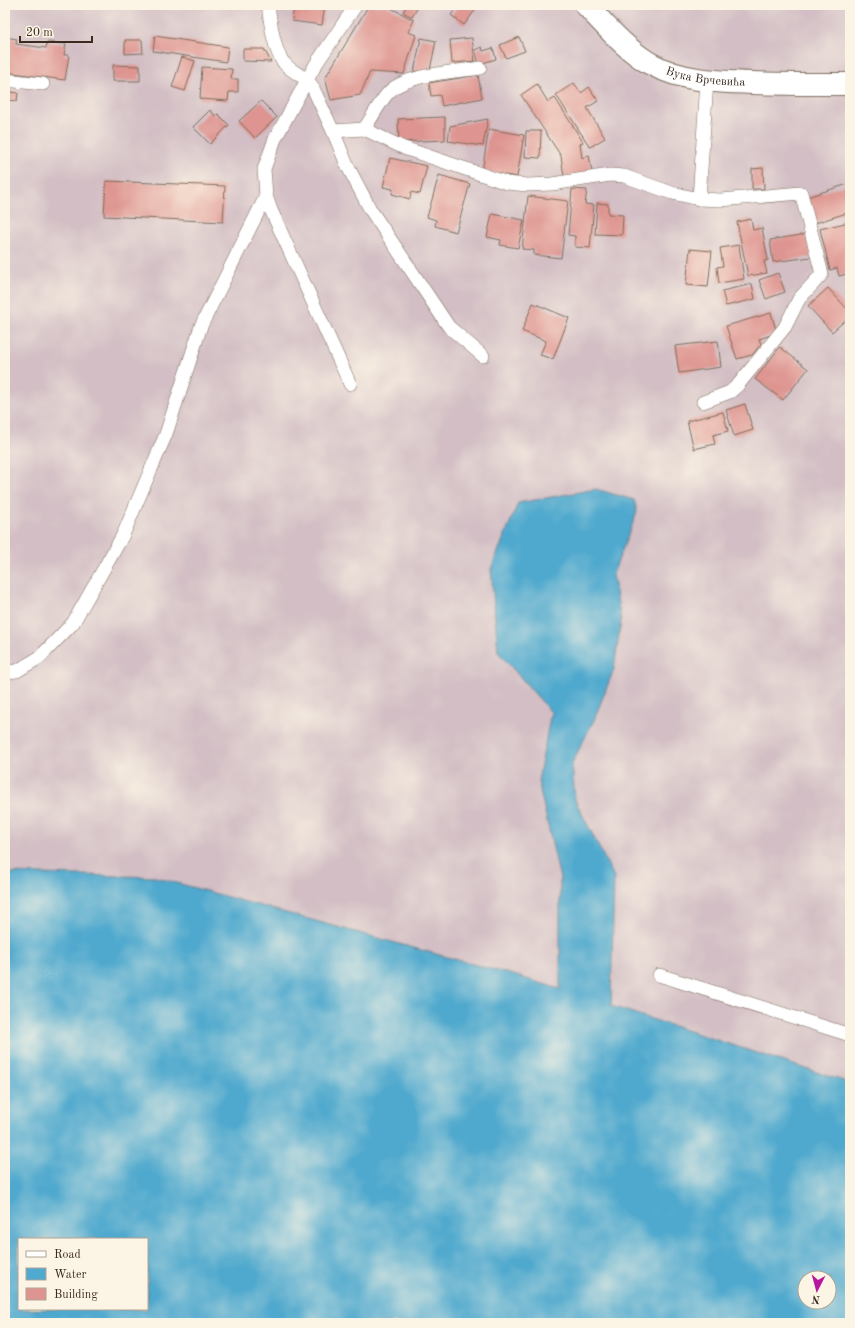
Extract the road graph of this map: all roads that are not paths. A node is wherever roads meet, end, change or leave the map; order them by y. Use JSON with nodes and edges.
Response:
{"nodes":[{"id":1,"x":268,"y":5,"type":"edge"},
{"id":2,"x":356,"y":5,"type":"edge"},
{"id":3,"x":586,"y":5,"type":"edge"},
{"id":4,"x":480,"y":68,"type":"dead end"},
{"id":5,"x":5,"y":80,"type":"edge"},
{"id":6,"x":307,"y":80,"type":"junction"},
{"id":7,"x":708,"y":81,"type":"junction"},
{"id":8,"x":43,"y":84,"type":"dead end"},
{"id":9,"x":850,"y":84,"type":"edge"},
{"id":10,"x":364,"y":129,"type":"junction"},
{"id":11,"x":333,"y":131,"type":"junction"},
{"id":12,"x":266,"y":196,"type":"junction"},
{"id":13,"x":699,"y":199,"type":"junction"},
{"id":14,"x":483,"y":356,"type":"dead end"},
{"id":15,"x":350,"y":384,"type":"dead end"},
{"id":16,"x":703,"y":402,"type":"dead end"},
{"id":17,"x":5,"y":672,"type":"edge"},
{"id":18,"x":659,"y":976,"type":"dead end"},
{"id":19,"x":850,"y":1035,"type":"edge"}],
"edges":[{"from":1,"to":6,"type":"lane"},
{"from":2,"to":6,"type":"lane"},
{"from":3,"to":7,"type":"street","name":"Вука Врчевића"},
{"from":4,"to":10,"type":"lane"},
{"from":5,"to":8,"type":"lane"},
{"from":6,"to":11,"type":"lane"},
{"from":6,"to":12,"type":"lane"},
{"from":7,"to":9,"type":"street","name":"Вука Врчевића"},
{"from":7,"to":13,"type":"lane"},
{"from":10,"to":11,"type":"lane"},
{"from":10,"to":13,"type":"lane"},
{"from":11,"to":14,"type":"lane"},
{"from":12,"to":15,"type":"lane"},
{"from":12,"to":17,"type":"lane"},
{"from":13,"to":16,"type":"lane"},
{"from":18,"to":19,"type":"lane"}]}
